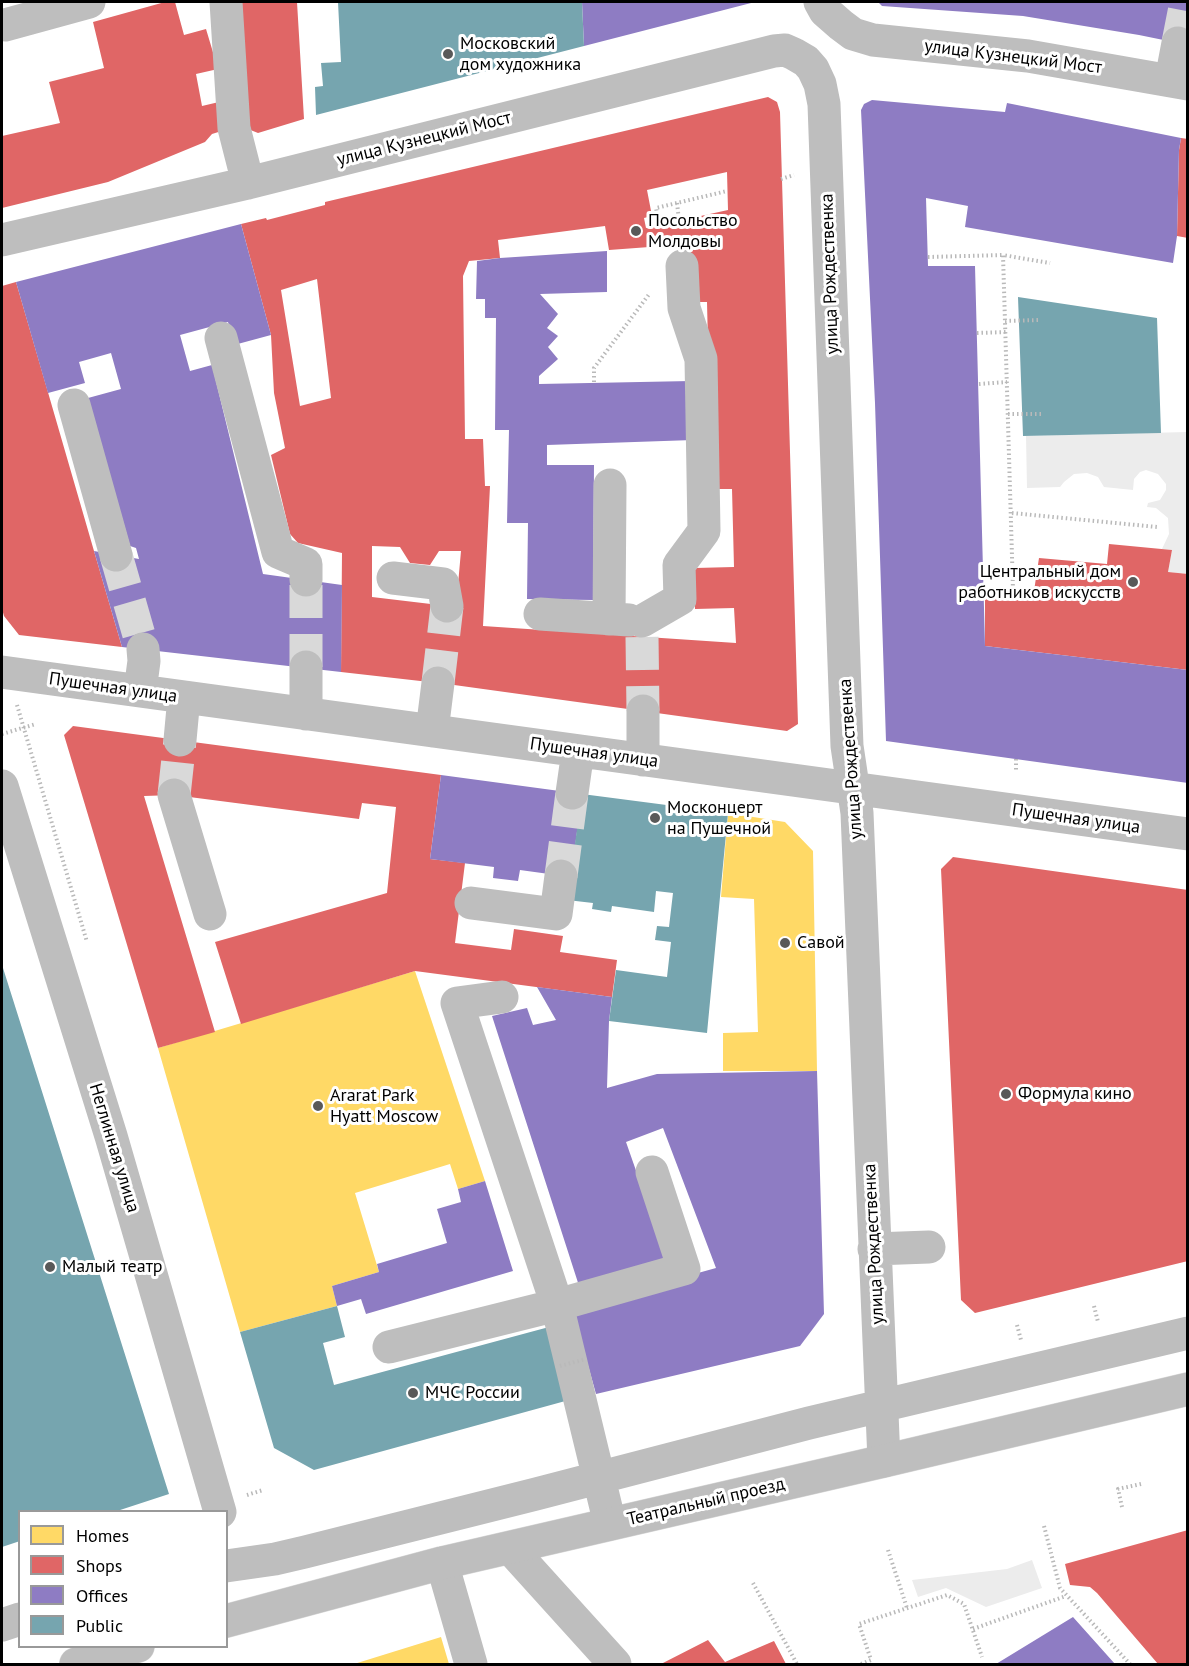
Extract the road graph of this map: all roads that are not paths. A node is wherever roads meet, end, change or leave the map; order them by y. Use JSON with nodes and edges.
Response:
{"nodes":[{"id":1,"x":89,"y":2,"type":"edge"},
{"id":2,"x":226,"y":2,"type":"edge"},
{"id":3,"x":832,"y":20,"type":"edge"},
{"id":4,"x":5,"y":26,"type":"dead end"},
{"id":5,"x":1178,"y":43,"type":"tunnel mouth"},
{"id":6,"x":806,"y":61,"type":"junction"},
{"id":7,"x":1179,"y":82,"type":"edge"},
{"id":8,"x":248,"y":183,"type":"junction"},
{"id":9,"x":2,"y":240,"type":"edge"},
{"id":10,"x":682,"y":266,"type":"dead end"},
{"id":11,"x":221,"y":338,"type":"dead end"},
{"id":12,"x":74,"y":405,"type":"dead end"},
{"id":13,"x":610,"y":485,"type":"dead end"},
{"id":14,"x":116,"y":555,"type":"tunnel mouth"},
{"id":15,"x":393,"y":578,"type":"dead end"},
{"id":16,"x":306,"y":580,"type":"tunnel mouth"},
{"id":17,"x":447,"y":606,"type":"tunnel mouth"},
{"id":18,"x":540,"y":614,"type":"dead end"},
{"id":19,"x":609,"y":619,"type":"junction"},
{"id":20,"x":143,"y":649,"type":"tunnel mouth"},
{"id":21,"x":306,"y":667,"type":"tunnel mouth"},
{"id":22,"x":2,"y":672,"type":"edge"},
{"id":23,"x":438,"y":683,"type":"tunnel mouth"},
{"id":24,"x":140,"y":691,"type":"junction"},
{"id":25,"x":184,"y":697,"type":"junction"},
{"id":26,"x":643,"y":711,"type":"tunnel mouth"},
{"id":27,"x":306,"y":714,"type":"junction"},
{"id":28,"x":432,"y":731,"type":"junction"},
{"id":29,"x":180,"y":740,"type":"tunnel mouth"},
{"id":30,"x":578,"y":751,"type":"junction"},
{"id":31,"x":643,"y":760,"type":"junction"},
{"id":32,"x":2,"y":786,"type":"edge"},
{"id":33,"x":852,"y":789,"type":"junction"},
{"id":34,"x":572,"y":793,"type":"tunnel mouth"},
{"id":35,"x":174,"y":795,"type":"tunnel mouth"},
{"id":36,"x":1188,"y":834,"type":"edge"},
{"id":37,"x":561,"y":876,"type":"tunnel mouth"},
{"id":38,"x":471,"y":903,"type":"dead end"},
{"id":39,"x":210,"y":914,"type":"dead end"},
{"id":40,"x":502,"y":997,"type":"dead end"},
{"id":41,"x":652,"y":1172,"type":"dead end"},
{"id":42,"x":929,"y":1247,"type":"dead end"},
{"id":43,"x":874,"y":1249,"type":"junction"},
{"id":44,"x":557,"y":1305,"type":"junction"},
{"id":45,"x":1188,"y":1333,"type":"edge"},
{"id":46,"x":389,"y":1347,"type":"dead end"},
{"id":47,"x":1188,"y":1389,"type":"edge"},
{"id":48,"x":882,"y":1406,"type":"junction"},
{"id":49,"x":884,"y":1461,"type":"junction"},
{"id":50,"x":598,"y":1478,"type":"junction"},
{"id":51,"x":219,"y":1510,"type":"edge"},
{"id":52,"x":610,"y":1524,"type":"junction"},
{"id":53,"x":510,"y":1548,"type":"junction"},
{"id":54,"x":442,"y":1563,"type":"junction"},
{"id":55,"x":228,"y":1566,"type":"edge"},
{"id":56,"x":228,"y":1620,"type":"edge"},
{"id":57,"x":18,"y":1621,"type":"edge"},
{"id":58,"x":2,"y":1625,"type":"edge"},
{"id":59,"x":103,"y":1648,"type":"edge"},
{"id":60,"x":134,"y":1648,"type":"edge"},
{"id":61,"x":75,"y":1665,"type":"edge"},
{"id":62,"x":471,"y":1665,"type":"edge"},
{"id":63,"x":615,"y":1665,"type":"edge"}],
"edges":[{"from":1,"to":4,"type":"street"},
{"from":2,"to":8,"type":"street"},
{"from":3,"to":6,"type":"street","name":"улица Кузнецкий Мост"},
{"from":3,"to":7,"type":"street","name":"улица Кузнецкий Мост"},
{"from":5,"to":7,"type":"street"},
{"from":6,"to":8,"type":"street","name":"улица Кузнецкий Мост"},
{"from":6,"to":33,"type":"street","name":"улица Рождественка"},
{"from":8,"to":9,"type":"street","name":"улица Кузнецкий Мост"},
{"from":10,"to":19,"type":"street"},
{"from":11,"to":16,"type":"street"},
{"from":12,"to":14,"type":"street"},
{"from":13,"to":19,"type":"street"},
{"from":15,"to":17,"type":"street"},
{"from":18,"to":19,"type":"street"},
{"from":20,"to":24,"type":"street"},
{"from":21,"to":27,"type":"street"},
{"from":22,"to":24,"type":"street","name":"Пушечная улица"},
{"from":23,"to":28,"type":"street"},
{"from":24,"to":25,"type":"street","name":"Пушечная улица"},
{"from":25,"to":27,"type":"street","name":"Пушечная улица"},
{"from":25,"to":29,"type":"street"},
{"from":26,"to":31,"type":"street"},
{"from":27,"to":28,"type":"street","name":"Пушечная улица"},
{"from":28,"to":30,"type":"street","name":"Пушечная улица"},
{"from":30,"to":31,"type":"street","name":"Пушечная улица"},
{"from":30,"to":34,"type":"street"},
{"from":31,"to":33,"type":"street","name":"Пушечная улица"},
{"from":32,"to":51,"type":"street","name":"Неглинная улица"},
{"from":33,"to":36,"type":"street","name":"Пушечная улица"},
{"from":33,"to":43,"type":"street","name":"улица Рождественка"},
{"from":35,"to":39,"type":"street"},
{"from":37,"to":38,"type":"street"},
{"from":40,"to":44,"type":"street"},
{"from":41,"to":44,"type":"street"},
{"from":42,"to":43,"type":"street"},
{"from":43,"to":48,"type":"street","name":"улица Рождественка"},
{"from":44,"to":46,"type":"street"},
{"from":44,"to":50,"type":"street"},
{"from":45,"to":48,"type":"street"},
{"from":47,"to":49,"type":"street","name":"Театральный проезд"},
{"from":48,"to":49,"type":"street","name":"улица Рождественка"},
{"from":48,"to":50,"type":"street"},
{"from":49,"to":52,"type":"street","name":"Театральный проезд"},
{"from":50,"to":52,"type":"street"},
{"from":50,"to":55,"type":"street"},
{"from":52,"to":53,"type":"street","name":"Театральный проезд"},
{"from":53,"to":54,"type":"street","name":"Театральный проезд"},
{"from":53,"to":63,"type":"street"},
{"from":54,"to":56,"type":"street","name":"Театральный проезд"},
{"from":54,"to":62,"type":"street"},
{"from":57,"to":58,"type":"street"},
{"from":59,"to":61,"type":"street"},
{"from":60,"to":61,"type":"street"}]}
